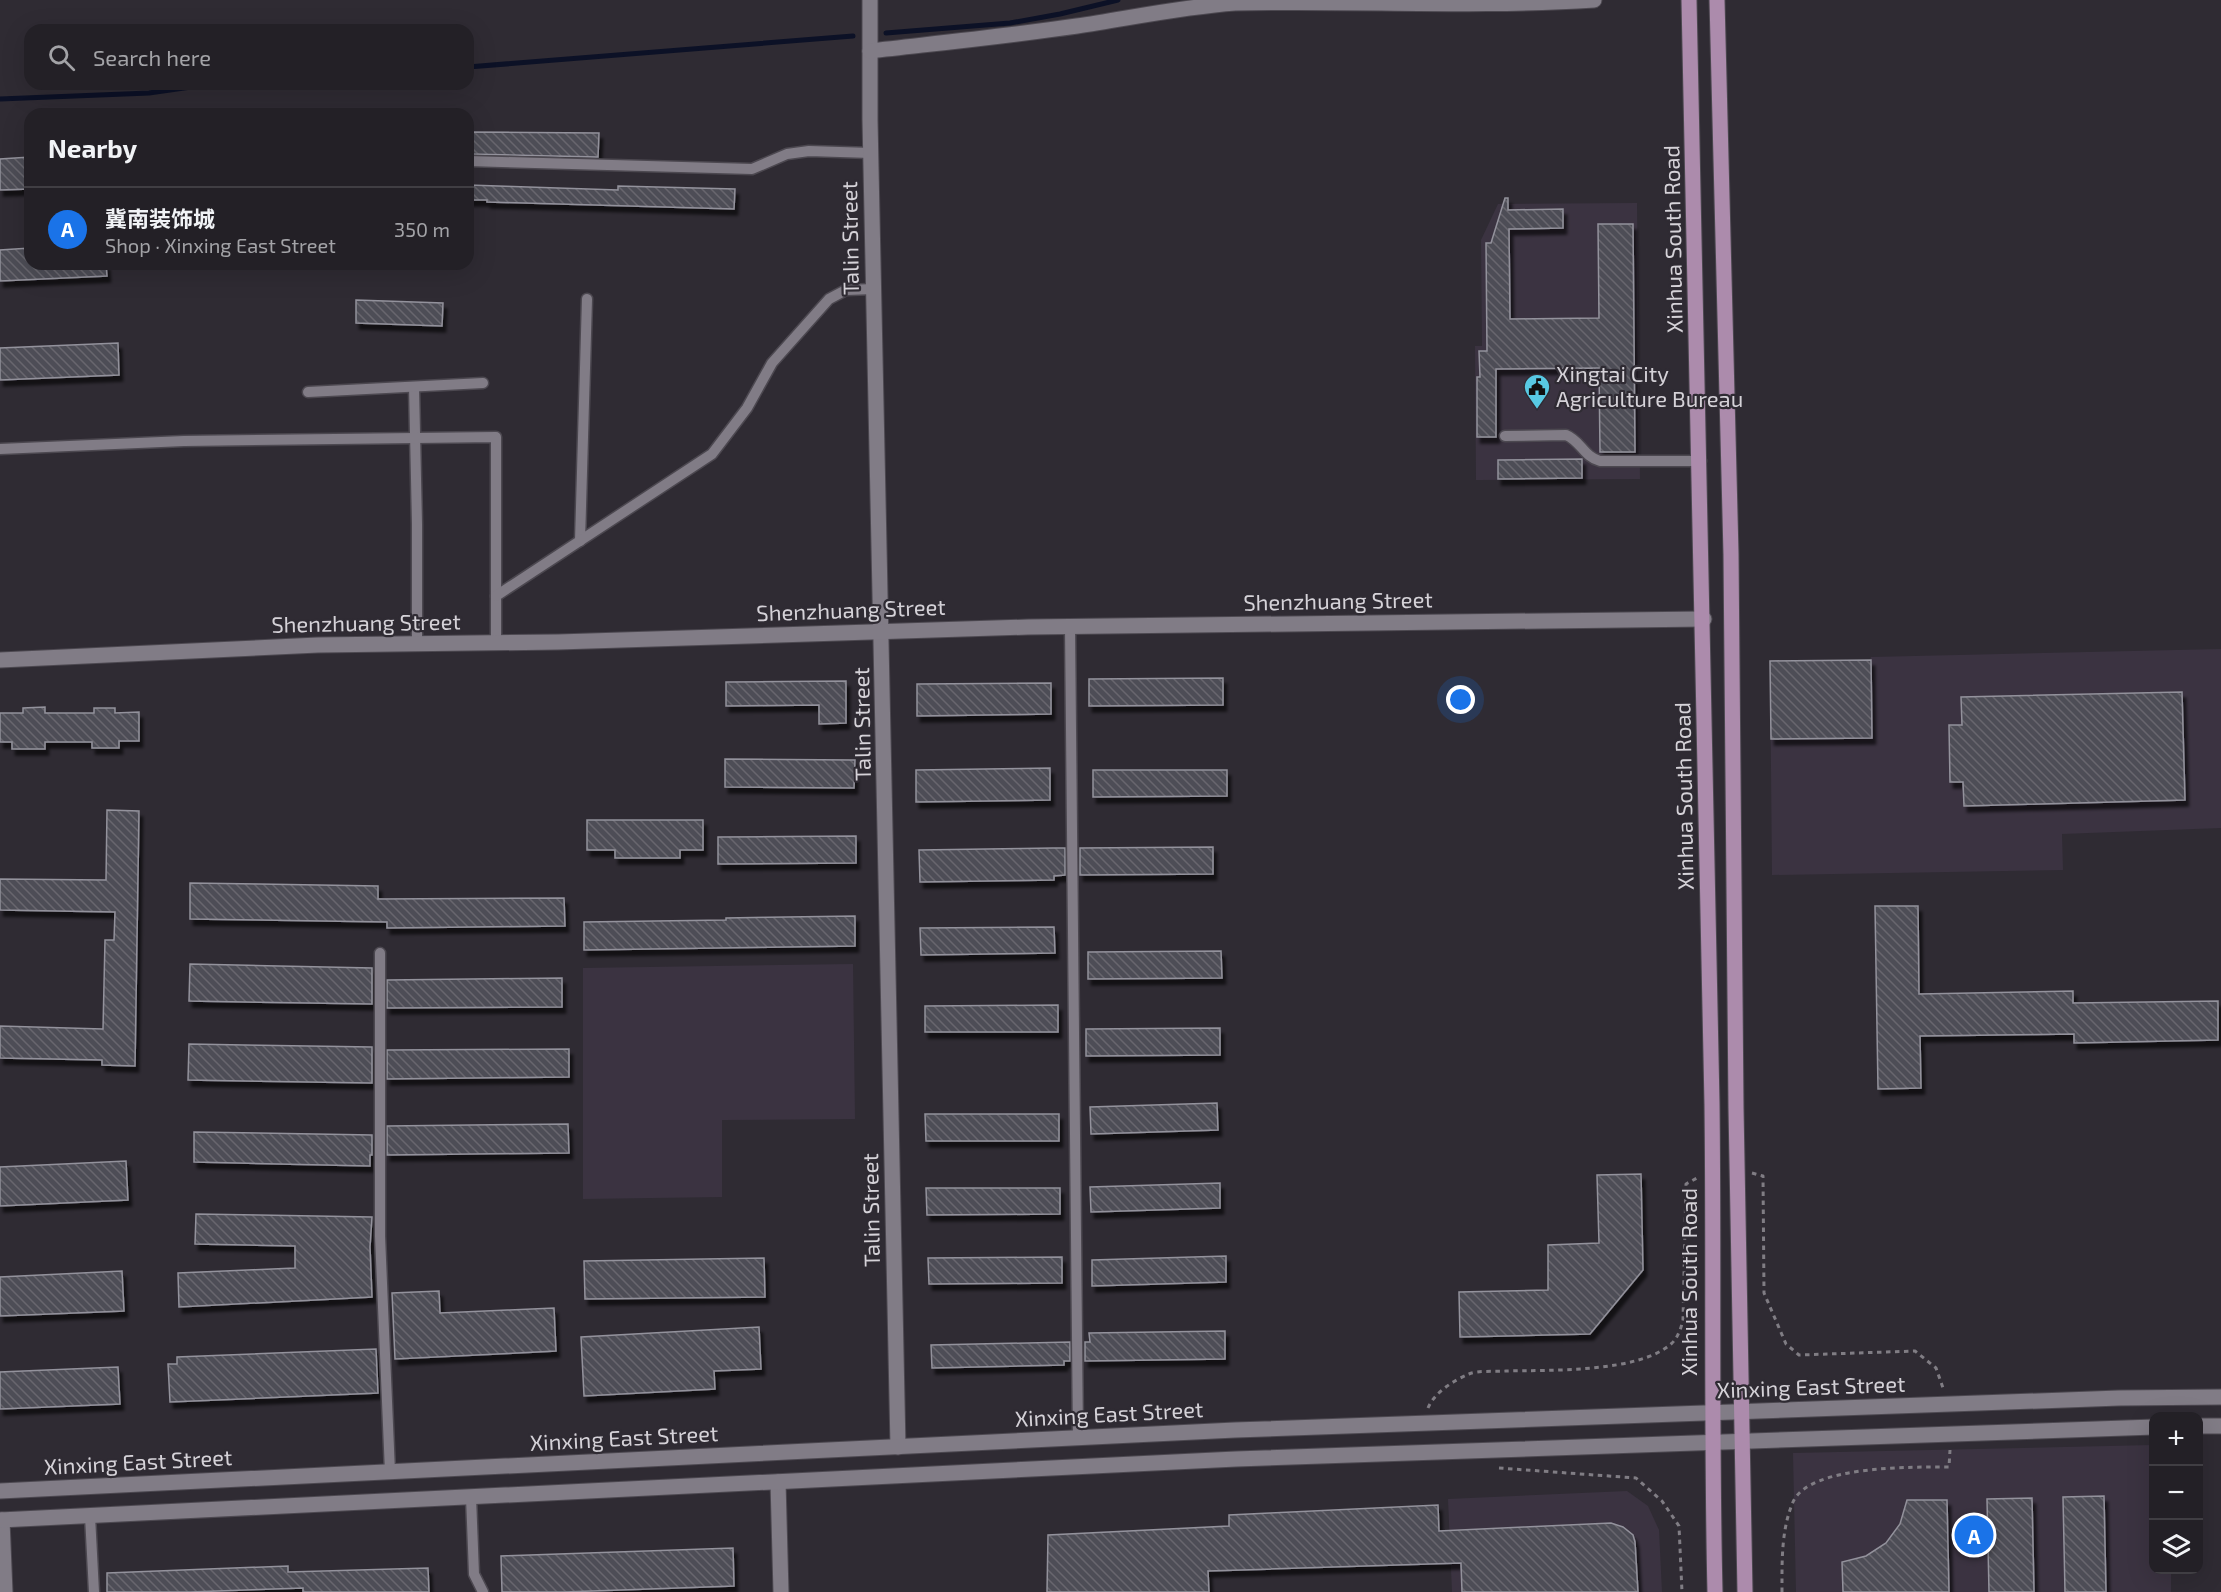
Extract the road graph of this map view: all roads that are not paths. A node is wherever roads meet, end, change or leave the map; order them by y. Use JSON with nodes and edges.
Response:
{"nodes":[{"id":1,"x":870,"y":0,"type":"edge"},
{"id":2,"x":1594,"y":0,"type":"edge"},
{"id":3,"x":1689,"y":0,"type":"edge"},
{"id":4,"x":1717,"y":0,"type":"edge"},
{"id":5,"x":870,"y":51,"type":"junction"},
{"id":6,"x":871,"y":153,"type":"junction"},
{"id":7,"x":474,"y":161,"type":"edge"},
{"id":8,"x":874,"y":289,"type":"junction"},
{"id":9,"x":587,"y":299,"type":"dead end"},
{"id":10,"x":483,"y":383,"type":"dead end"},
{"id":11,"x":414,"y":387,"type":"junction"},
{"id":12,"x":308,"y":392,"type":"dead end"},
{"id":13,"x":1505,"y":436,"type":"dead end"},
{"id":14,"x":415,"y":438,"type":"junction"},
{"id":15,"x":0,"y":449,"type":"edge"},
{"id":16,"x":1701,"y":461,"type":"junction"},
{"id":17,"x":580,"y":542,"type":"junction"},
{"id":18,"x":496,"y":596,"type":"junction"},
{"id":19,"x":1704,"y":619,"type":"junction"},
{"id":20,"x":1070,"y":627,"type":"junction"},
{"id":21,"x":882,"y":632,"type":"junction"},
{"id":22,"x":496,"y":643,"type":"junction"},
{"id":23,"x":417,"y":644,"type":"junction"},
{"id":24,"x":0,"y":660,"type":"edge"},
{"id":25,"x":380,"y":953,"type":"dead end"},
{"id":26,"x":2221,"y":1397,"type":"edge"},
{"id":27,"x":1741,"y":1412,"type":"junction"},
{"id":28,"x":1712,"y":1413,"type":"junction"},
{"id":29,"x":2203,"y":1426,"type":"edge"},
{"id":30,"x":2221,"y":1426,"type":"edge"},
{"id":31,"x":2149,"y":1427,"type":"edge"},
{"id":32,"x":1078,"y":1438,"type":"junction"},
{"id":33,"x":1741,"y":1441,"type":"junction"},
{"id":34,"x":1712,"y":1442,"type":"junction"},
{"id":35,"x":898,"y":1447,"type":"junction"},
{"id":36,"x":390,"y":1472,"type":"junction"},
{"id":37,"x":778,"y":1482,"type":"junction"},
{"id":38,"x":0,"y":1491,"type":"edge"},
{"id":39,"x":471,"y":1497,"type":"junction"},
{"id":40,"x":90,"y":1516,"type":"junction"},
{"id":41,"x":1,"y":1520,"type":"edge"},
{"id":42,"x":5,"y":1592,"type":"edge"},
{"id":43,"x":94,"y":1592,"type":"edge"},
{"id":44,"x":483,"y":1592,"type":"edge"},
{"id":45,"x":782,"y":1592,"type":"edge"},
{"id":46,"x":1715,"y":1592,"type":"edge"},
{"id":47,"x":1744,"y":1592,"type":"edge"}],
"edges":[{"from":1,"to":5,"type":"main road","name":"Talin Street"},
{"from":2,"to":5,"type":"main road"},
{"from":3,"to":16,"type":"main road","name":"Xinhua South Road"},
{"from":4,"to":27,"type":"main road"},
{"from":5,"to":6,"type":"main road","name":"Talin Street"},
{"from":6,"to":7,"type":"lane"},
{"from":6,"to":8,"type":"main road","name":"Talin Street"},
{"from":8,"to":17,"type":"lane"},
{"from":8,"to":21,"type":"main road","name":"Talin Street"},
{"from":9,"to":17,"type":"lane"},
{"from":10,"to":11,"type":"lane"},
{"from":11,"to":12,"type":"lane"},
{"from":11,"to":14,"type":"lane"},
{"from":13,"to":16,"type":"lane"},
{"from":14,"to":15,"type":"lane"},
{"from":14,"to":18,"type":"lane"},
{"from":14,"to":23,"type":"lane"},
{"from":16,"to":19,"type":"main road","name":"Xinhua South Road"},
{"from":17,"to":18,"type":"lane"},
{"from":18,"to":22,"type":"lane"},
{"from":19,"to":20,"type":"main road","name":"Shenzhuang Street"},
{"from":19,"to":28,"type":"main road","name":"Xinhua South Road"},
{"from":20,"to":21,"type":"main road","name":"Shenzhuang Street"},
{"from":20,"to":32,"type":"lane"},
{"from":21,"to":22,"type":"main road","name":"Shenzhuang Street"},
{"from":21,"to":35,"type":"main road","name":"Talin Street"},
{"from":22,"to":23,"type":"main road","name":"Shenzhuang Street"},
{"from":23,"to":24,"type":"main road","name":"Shenzhuang Street"},
{"from":25,"to":36,"type":"lane"},
{"from":26,"to":27,"type":"main road","name":"Xinxing East Street"},
{"from":27,"to":28,"type":"main road","name":"Xinxing East Street"},
{"from":27,"to":33,"type":"main road"},
{"from":28,"to":32,"type":"main road","name":"Xinxing East Street"},
{"from":28,"to":34,"type":"main road","name":"Xinhua South Road"},
{"from":29,"to":30,"type":"main road"},
{"from":31,"to":33,"type":"main road"},
{"from":32,"to":35,"type":"main road","name":"Xinxing East Street"},
{"from":33,"to":34,"type":"main road"},
{"from":33,"to":47,"type":"main road"},
{"from":34,"to":37,"type":"main road"},
{"from":34,"to":46,"type":"main road","name":"Xinhua South Road"},
{"from":35,"to":36,"type":"main road","name":"Xinxing East Street"},
{"from":36,"to":38,"type":"main road","name":"Xinxing East Street"},
{"from":37,"to":39,"type":"main road"},
{"from":37,"to":45,"type":"main road"},
{"from":39,"to":40,"type":"main road"},
{"from":39,"to":44,"type":"lane"},
{"from":40,"to":41,"type":"main road"},
{"from":40,"to":43,"type":"lane"},
{"from":41,"to":42,"type":"main road"}]}
